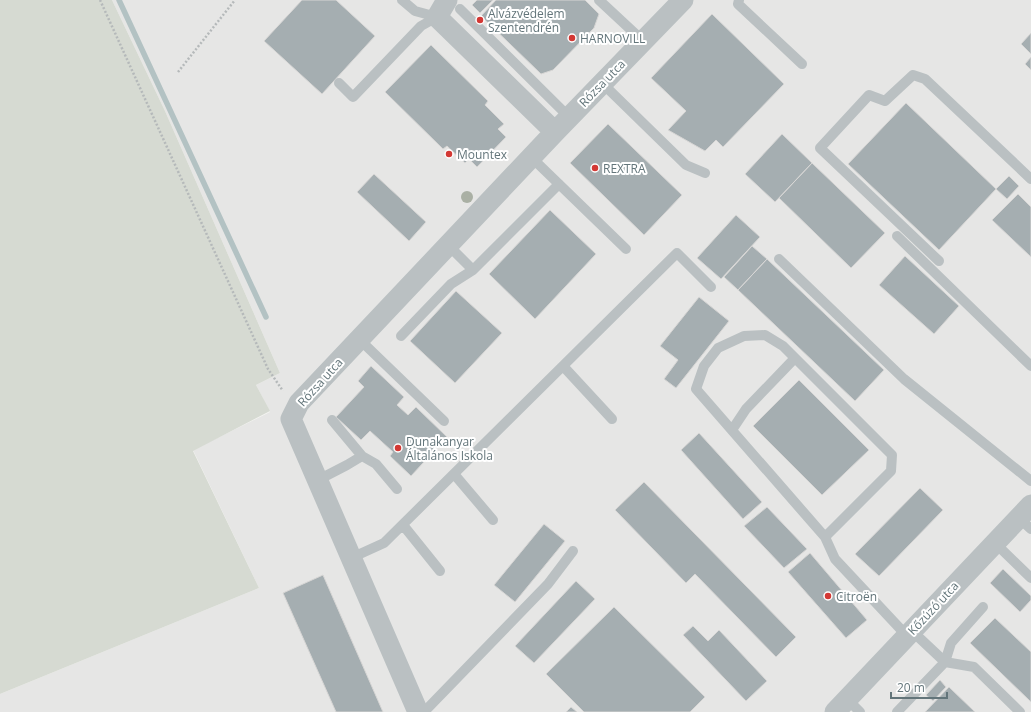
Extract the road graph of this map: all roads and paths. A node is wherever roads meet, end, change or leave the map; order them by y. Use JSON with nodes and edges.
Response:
{"nodes":[{"id":1,"x":100,"y":0,"type":"edge"},
{"id":2,"x":235,"y":0,"type":"edge"},
{"id":3,"x":402,"y":0,"type":"edge"},
{"id":4,"x":599,"y":0,"type":"edge"},
{"id":5,"x":683,"y":0,"type":"edge"},
{"id":6,"x":739,"y":0,"type":"edge"},
{"id":7,"x":449,"y":13,"type":"edge"},
{"id":8,"x":643,"y":41,"type":"junction"},
{"id":9,"x":802,"y":64,"type":"dead end"},
{"id":10,"x":178,"y":72,"type":"dead end"},
{"id":11,"x":602,"y":83,"type":"junction"},
{"id":12,"x":339,"y":84,"type":"dead end"},
{"id":13,"x":569,"y":117,"type":"junction"},
{"id":14,"x":555,"y":132,"type":"junction"},
{"id":15,"x":531,"y":157,"type":"junction"},
{"id":16,"x":705,"y":173,"type":"dead end"},
{"id":17,"x":1031,"y":179,"type":"edge"},
{"id":18,"x":559,"y":184,"type":"junction"},
{"id":19,"x":897,"y":236,"type":"dead end"},
{"id":20,"x":448,"y":245,"type":"junction"},
{"id":21,"x":626,"y":249,"type":"dead end"},
{"id":22,"x":779,"y":259,"type":"dead end"},
{"id":23,"x":939,"y":261,"type":"dead end"},
{"id":24,"x":473,"y":270,"type":"junction"},
{"id":25,"x":711,"y":288,"type":"dead end"},
{"id":26,"x":401,"y":336,"type":"dead end"},
{"id":27,"x":359,"y":339,"type":"junction"},
{"id":28,"x":795,"y":358,"type":"junction"},
{"id":29,"x":563,"y":366,"type":"junction"},
{"id":30,"x":1031,"y":366,"type":"edge"},
{"id":31,"x":296,"y":410,"type":"junction"},
{"id":32,"x":612,"y":419,"type":"dead end"},
{"id":33,"x":332,"y":420,"type":"dead end"},
{"id":34,"x":444,"y":421,"type":"dead end"},
{"id":35,"x":732,"y":430,"type":"junction"},
{"id":36,"x":362,"y":456,"type":"junction"},
{"id":37,"x":454,"y":474,"type":"junction"},
{"id":38,"x":318,"y":480,"type":"junction"},
{"id":39,"x":1031,"y":481,"type":"edge"},
{"id":40,"x":396,"y":489,"type":"dead end"},
{"id":41,"x":1027,"y":517,"type":"edge"},
{"id":42,"x":493,"y":520,"type":"dead end"},
{"id":43,"x":403,"y":525,"type":"junction"},
{"id":44,"x":825,"y":537,"type":"junction"},
{"id":45,"x":995,"y":543,"type":"junction"},
{"id":46,"x":573,"y":551,"type":"dead end"},
{"id":47,"x":351,"y":558,"type":"junction"},
{"id":48,"x":440,"y":571,"type":"dead end"},
{"id":49,"x":1031,"y":578,"type":"edge"},
{"id":50,"x":983,"y":607,"type":"dead end"},
{"id":51,"x":909,"y":633,"type":"junction"},
{"id":52,"x":944,"y":662,"type":"junction"},
{"id":53,"x":847,"y":708,"type":"edge"},
{"id":54,"x":418,"y":712,"type":"edge"},
{"id":55,"x":424,"y":712,"type":"edge"},
{"id":56,"x":897,"y":712,"type":"edge"},
{"id":57,"x":1020,"y":712,"type":"edge"}],
"edges":[{"from":1,"to":31,"type":"path"},
{"from":2,"to":10,"type":"path"},
{"from":3,"to":7,"type":"lane"},
{"from":4,"to":8,"type":"lane"},
{"from":5,"to":8,"type":"street","name":"Rózsa utca"},
{"from":6,"to":9,"type":"lane"},
{"from":7,"to":12,"type":"lane"},
{"from":7,"to":13,"type":"lane"},
{"from":7,"to":14,"type":"street"},
{"from":8,"to":11,"type":"street","name":"Rózsa utca"},
{"from":11,"to":13,"type":"street","name":"Rózsa utca"},
{"from":11,"to":16,"type":"lane"},
{"from":13,"to":14,"type":"street","name":"Rózsa utca"},
{"from":14,"to":15,"type":"street","name":"Rózsa utca"},
{"from":15,"to":18,"type":"lane"},
{"from":15,"to":20,"type":"street","name":"Rózsa utca"},
{"from":17,"to":23,"type":"lane"},
{"from":18,"to":21,"type":"lane"},
{"from":18,"to":24,"type":"lane"},
{"from":19,"to":30,"type":"lane"},
{"from":20,"to":24,"type":"lane"},
{"from":20,"to":27,"type":"street","name":"Rózsa utca"},
{"from":22,"to":39,"type":"lane"},
{"from":24,"to":26,"type":"lane"},
{"from":25,"to":29,"type":"lane"},
{"from":27,"to":31,"type":"street","name":"Rózsa utca"},
{"from":27,"to":34,"type":"lane"},
{"from":28,"to":35,"type":"lane"},
{"from":28,"to":35,"type":"lane"},
{"from":28,"to":44,"type":"lane"},
{"from":29,"to":32,"type":"lane"},
{"from":29,"to":37,"type":"lane"},
{"from":31,"to":38,"type":"street","name":"Rózsa utca"},
{"from":33,"to":36,"type":"lane"},
{"from":35,"to":44,"type":"lane"},
{"from":36,"to":38,"type":"lane"},
{"from":36,"to":40,"type":"lane"},
{"from":37,"to":42,"type":"lane"},
{"from":37,"to":43,"type":"lane"},
{"from":38,"to":47,"type":"street","name":"Rózsa utca"},
{"from":41,"to":45,"type":"street","name":"Kőzúzó utca"},
{"from":43,"to":47,"type":"lane"},
{"from":43,"to":48,"type":"lane"},
{"from":44,"to":51,"type":"lane"},
{"from":45,"to":49,"type":"lane"},
{"from":45,"to":51,"type":"street","name":"Kőzúzó utca"},
{"from":46,"to":55,"type":"lane"},
{"from":47,"to":54,"type":"street","name":"Rózsa utca"},
{"from":50,"to":52,"type":"lane"},
{"from":51,"to":52,"type":"lane"},
{"from":51,"to":53,"type":"street","name":"Kőzúzó utca"},
{"from":52,"to":56,"type":"lane"},
{"from":52,"to":57,"type":"lane"}]}
